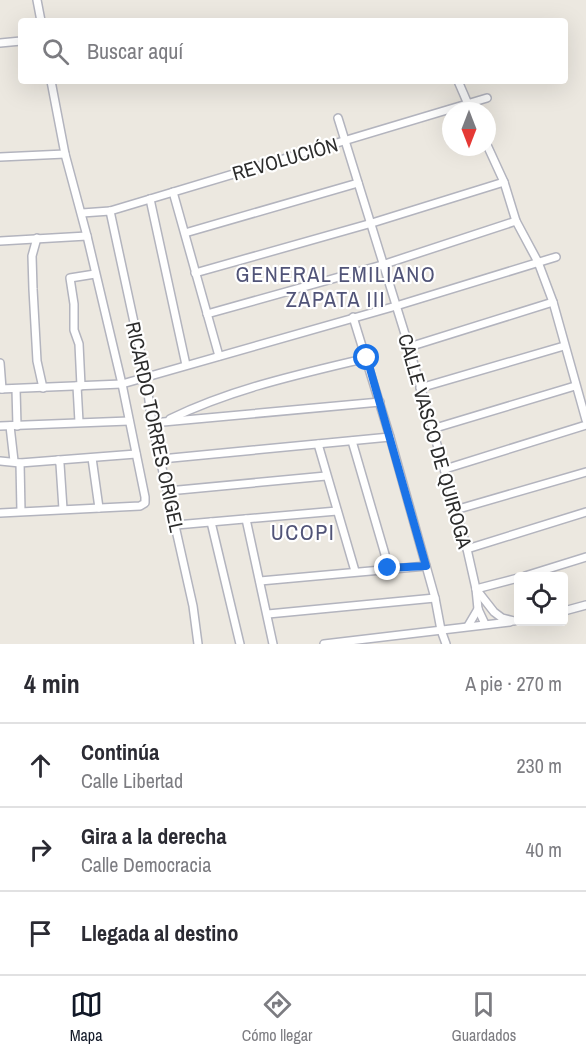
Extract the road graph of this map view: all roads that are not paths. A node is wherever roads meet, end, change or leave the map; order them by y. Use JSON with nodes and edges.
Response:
{"nodes":[{"id":1,"x":37,"y":0,"type":"edge"},
{"id":2,"x":40,"y":18,"type":"edge"},
{"id":3,"x":18,"y":41,"type":"edge"},
{"id":4,"x":0,"y":43,"type":"edge"},
{"id":5,"x":52,"y":84,"type":"edge"},
{"id":6,"x":459,"y":84,"type":"edge"},
{"id":7,"x":487,"y":98,"type":"dead end"},
{"id":8,"x":468,"y":102,"type":"edge"},
{"id":9,"x":472,"y":102,"type":"edge"},
{"id":10,"x":442,"y":111,"type":"edge"},
{"id":11,"x":338,"y":118,"type":"dead end"},
{"id":12,"x":346,"y":141,"type":"junction"},
{"id":13,"x":65,"y":154,"type":"junction"},
{"id":14,"x":492,"y":156,"type":"edge"},
{"id":15,"x":0,"y":157,"type":"edge"},
{"id":16,"x":504,"y":182,"type":"junction"},
{"id":17,"x":358,"y":183,"type":"junction"},
{"id":18,"x":173,"y":192,"type":"junction"},
{"id":19,"x":150,"y":199,"type":"junction"},
{"id":20,"x":110,"y":211,"type":"junction"},
{"id":21,"x":82,"y":213,"type":"junction"},
{"id":22,"x":516,"y":221,"type":"junction"},
{"id":23,"x":372,"y":223,"type":"junction"},
{"id":24,"x":185,"y":233,"type":"junction"},
{"id":25,"x":87,"y":236,"type":"junction"},
{"id":26,"x":37,"y":238,"type":"junction"},
{"id":27,"x":0,"y":241,"type":"edge"},
{"id":28,"x":556,"y":257,"type":"dead end"},
{"id":29,"x":538,"y":262,"type":"junction"},
{"id":30,"x":382,"y":265,"type":"junction"},
{"id":31,"x":195,"y":273,"type":"junction"},
{"id":32,"x":95,"y":274,"type":"junction"},
{"id":33,"x":553,"y":302,"type":"junction"},
{"id":34,"x":396,"y":306,"type":"junction"},
{"id":35,"x":207,"y":314,"type":"junction"},
{"id":36,"x":353,"y":317,"type":"junction"},
{"id":37,"x":564,"y":346,"type":"junction"},
{"id":38,"x":409,"y":347,"type":"junction"},
{"id":39,"x":219,"y":356,"type":"junction"},
{"id":40,"x":367,"y":358,"type":"junction"},
{"id":41,"x":0,"y":363,"type":"edge"},
{"id":42,"x":186,"y":365,"type":"junction"},
{"id":43,"x":146,"y":378,"type":"junction"},
{"id":44,"x":122,"y":384,"type":"junction"},
{"id":45,"x":79,"y":386,"type":"junction"},
{"id":46,"x":575,"y":386,"type":"junction"},
{"id":47,"x":43,"y":388,"type":"junction"},
{"id":48,"x":420,"y":388,"type":"junction"},
{"id":49,"x":1,"y":389,"type":"edge"},
{"id":50,"x":16,"y":389,"type":"junction"},
{"id":51,"x":380,"y":402,"type":"junction"},
{"id":52,"x":586,"y":420,"type":"edge"},
{"id":53,"x":129,"y":421,"type":"junction"},
{"id":54,"x":165,"y":421,"type":"junction"},
{"id":55,"x":78,"y":423,"type":"junction"},
{"id":56,"x":152,"y":423,"type":"junction"},
{"id":57,"x":586,"y":425,"type":"edge"},
{"id":58,"x":0,"y":426,"type":"edge"},
{"id":59,"x":14,"y":426,"type":"junction"},
{"id":60,"x":432,"y":429,"type":"junction"},
{"id":61,"x":390,"y":437,"type":"junction"},
{"id":62,"x":352,"y":441,"type":"junction"},
{"id":63,"x":318,"y":444,"type":"junction"},
{"id":64,"x":136,"y":454,"type":"junction"},
{"id":65,"x":92,"y":458,"type":"junction"},
{"id":66,"x":161,"y":459,"type":"junction"},
{"id":67,"x":58,"y":460,"type":"junction"},
{"id":68,"x":0,"y":462,"type":"edge"},
{"id":69,"x":17,"y":462,"type":"junction"},
{"id":70,"x":445,"y":469,"type":"junction"},
{"id":71,"x":586,"y":472,"type":"edge"},
{"id":72,"x":326,"y":476,"type":"junction"},
{"id":73,"x":168,"y":491,"type":"junction"},
{"id":74,"x":99,"y":508,"type":"junction"},
{"id":75,"x":63,"y":509,"type":"junction"},
{"id":76,"x":455,"y":510,"type":"junction"},
{"id":77,"x":21,"y":511,"type":"junction"},
{"id":78,"x":337,"y":511,"type":"junction"},
{"id":79,"x":586,"y":512,"type":"edge"},
{"id":80,"x":0,"y":513,"type":"edge"},
{"id":81,"x":246,"y":519,"type":"junction"},
{"id":82,"x":211,"y":522,"type":"junction"},
{"id":83,"x":176,"y":525,"type":"junction"},
{"id":84,"x":467,"y":549,"type":"junction"},
{"id":85,"x":586,"y":557,"type":"edge"},
{"id":86,"x":426,"y":566,"type":"junction"},
{"id":87,"x":388,"y":568,"type":"junction"},
{"id":88,"x":355,"y":571,"type":"junction"},
{"id":89,"x":540,"y":572,"type":"edge"},
{"id":90,"x":514,"y":579,"type":"edge"},
{"id":91,"x":260,"y":581,"type":"junction"},
{"id":92,"x":476,"y":589,"type":"junction"},
{"id":93,"x":435,"y":598,"type":"junction"},
{"id":94,"x":586,"y":605,"type":"edge"},
{"id":95,"x":478,"y":609,"type":"junction"},
{"id":96,"x":568,"y":610,"type":"edge"},
{"id":97,"x":267,"y":614,"type":"junction"},
{"id":98,"x":514,"y":621,"type":"edge"},
{"id":99,"x":514,"y":621,"type":"edge"},
{"id":100,"x":485,"y":624,"type":"junction"},
{"id":101,"x":468,"y":626,"type":"junction"},
{"id":102,"x":441,"y":630,"type":"junction"},
{"id":103,"x":198,"y":644,"type":"edge"},
{"id":104,"x":240,"y":644,"type":"edge"},
{"id":105,"x":273,"y":644,"type":"edge"},
{"id":106,"x":324,"y":644,"type":"edge"},
{"id":107,"x":447,"y":644,"type":"edge"}],
"edges":[{"from":1,"to":2,"type":"street"},
{"from":3,"to":4,"type":"street"},
{"from":5,"to":13,"type":"street"},
{"from":6,"to":8,"type":"street"},
{"from":7,"to":9,"type":"street","name":"REVOLUCIÓN"},
{"from":10,"to":12,"type":"street","name":"REVOLUCIÓN"},
{"from":11,"to":12,"type":"street","name":"CALLE VASCO DE QUIROGA"},
{"from":12,"to":17,"type":"street","name":"CALLE VASCO DE QUIROGA"},
{"from":12,"to":18,"type":"street","name":"REVOLUCIÓN"},
{"from":13,"to":15,"type":"street"},
{"from":13,"to":21,"type":"street"},
{"from":14,"to":16,"type":"street"},
{"from":16,"to":22,"type":"street"},
{"from":16,"to":23,"type":"street"},
{"from":17,"to":23,"type":"street","name":"CALLE VASCO DE QUIROGA"},
{"from":17,"to":24,"type":"street"},
{"from":18,"to":19,"type":"street","name":"REVOLUCIÓN"},
{"from":18,"to":24,"type":"street"},
{"from":19,"to":20,"type":"street","name":"REVOLUCIÓN"},
{"from":19,"to":42,"type":"street"},
{"from":20,"to":21,"type":"street","name":"REVOLUCIÓN"},
{"from":20,"to":43,"type":"street","name":"RICARDO TORRES ORIGEL"},
{"from":21,"to":25,"type":"street"},
{"from":22,"to":29,"type":"street"},
{"from":22,"to":30,"type":"street"},
{"from":23,"to":30,"type":"street","name":"CALLE VASCO DE QUIROGA"},
{"from":23,"to":31,"type":"street"},
{"from":24,"to":31,"type":"street"},
{"from":25,"to":26,"type":"street"},
{"from":25,"to":32,"type":"street"},
{"from":26,"to":27,"type":"street"},
{"from":26,"to":47,"type":"street"},
{"from":28,"to":29,"type":"street"},
{"from":29,"to":33,"type":"street"},
{"from":29,"to":34,"type":"street"},
{"from":30,"to":34,"type":"street","name":"CALLE VASCO DE QUIROGA"},
{"from":30,"to":35,"type":"street"},
{"from":31,"to":35,"type":"street"},
{"from":32,"to":44,"type":"street"},
{"from":32,"to":45,"type":"street"},
{"from":33,"to":37,"type":"street"},
{"from":33,"to":38,"type":"street"},
{"from":34,"to":36,"type":"street"},
{"from":34,"to":38,"type":"street","name":"CALLE VASCO DE QUIROGA"},
{"from":35,"to":39,"type":"street"},
{"from":36,"to":39,"type":"street"},
{"from":36,"to":40,"type":"street"},
{"from":37,"to":46,"type":"street"},
{"from":37,"to":48,"type":"street"},
{"from":38,"to":48,"type":"street","name":"CALLE VASCO DE QUIROGA"},
{"from":39,"to":42,"type":"street"},
{"from":40,"to":51,"type":"street"},
{"from":40,"to":54,"type":"street"},
{"from":41,"to":49,"type":"street"},
{"from":42,"to":43,"type":"street"},
{"from":43,"to":44,"type":"street"},
{"from":43,"to":56,"type":"street","name":"RICARDO TORRES ORIGEL"},
{"from":44,"to":45,"type":"street"},
{"from":44,"to":53,"type":"street"},
{"from":45,"to":47,"type":"street"},
{"from":45,"to":55,"type":"street"},
{"from":46,"to":52,"type":"street"},
{"from":46,"to":60,"type":"street"},
{"from":47,"to":50,"type":"street"},
{"from":48,"to":60,"type":"street","name":"CALLE VASCO DE QUIROGA"},
{"from":49,"to":50,"type":"street"},
{"from":50,"to":59,"type":"street"},
{"from":51,"to":54,"type":"street"},
{"from":51,"to":61,"type":"street"},
{"from":53,"to":55,"type":"street"},
{"from":53,"to":64,"type":"street"},
{"from":54,"to":56,"type":"street"},
{"from":55,"to":59,"type":"street"},
{"from":56,"to":66,"type":"street","name":"RICARDO TORRES ORIGEL"},
{"from":57,"to":70,"type":"street"},
{"from":58,"to":59,"type":"street"},
{"from":59,"to":69,"type":"street"},
{"from":60,"to":70,"type":"street","name":"CALLE VASCO DE QUIROGA"},
{"from":61,"to":62,"type":"street"},
{"from":61,"to":86,"type":"street"},
{"from":62,"to":63,"type":"street"},
{"from":62,"to":87,"type":"street"},
{"from":63,"to":66,"type":"street"},
{"from":63,"to":72,"type":"street"},
{"from":64,"to":65,"type":"street"},
{"from":64,"to":74,"type":"street"},
{"from":65,"to":67,"type":"street"},
{"from":65,"to":74,"type":"street"},
{"from":66,"to":73,"type":"street","name":"RICARDO TORRES ORIGEL"},
{"from":67,"to":69,"type":"street"},
{"from":67,"to":75,"type":"street"},
{"from":68,"to":69,"type":"street"},
{"from":69,"to":77,"type":"street"},
{"from":70,"to":76,"type":"street","name":"CALLE VASCO DE QUIROGA"},
{"from":71,"to":76,"type":"street"},
{"from":72,"to":73,"type":"street"},
{"from":72,"to":78,"type":"street"},
{"from":73,"to":83,"type":"street","name":"RICARDO TORRES ORIGEL"},
{"from":74,"to":75,"type":"street"},
{"from":75,"to":77,"type":"street"},
{"from":76,"to":84,"type":"street","name":"CALLE VASCO DE QUIROGA"},
{"from":77,"to":80,"type":"street"},
{"from":78,"to":81,"type":"street"},
{"from":78,"to":88,"type":"street"},
{"from":79,"to":84,"type":"street"},
{"from":81,"to":82,"type":"street"},
{"from":81,"to":91,"type":"street"},
{"from":82,"to":83,"type":"street"},
{"from":82,"to":104,"type":"street"},
{"from":83,"to":103,"type":"street","name":"RICARDO TORRES ORIGEL"},
{"from":84,"to":92,"type":"street","name":"CALLE VASCO DE QUIROGA"},
{"from":85,"to":89,"type":"street"},
{"from":86,"to":87,"type":"street"},
{"from":86,"to":93,"type":"street"},
{"from":87,"to":88,"type":"street"},
{"from":88,"to":91,"type":"street"},
{"from":90,"to":92,"type":"street"},
{"from":91,"to":97,"type":"street"},
{"from":92,"to":95,"type":"street"},
{"from":92,"to":98,"type":"street","name":"CALLE VASCO DE QUIROGA"},
{"from":93,"to":97,"type":"street"},
{"from":93,"to":102,"type":"street"},
{"from":94,"to":96,"type":"street"},
{"from":95,"to":100,"type":"street"},
{"from":95,"to":101,"type":"street"},
{"from":97,"to":105,"type":"street"},
{"from":99,"to":100,"type":"street"},
{"from":100,"to":101,"type":"street"},
{"from":101,"to":102,"type":"street"},
{"from":102,"to":106,"type":"street"},
{"from":102,"to":107,"type":"street"}]}
